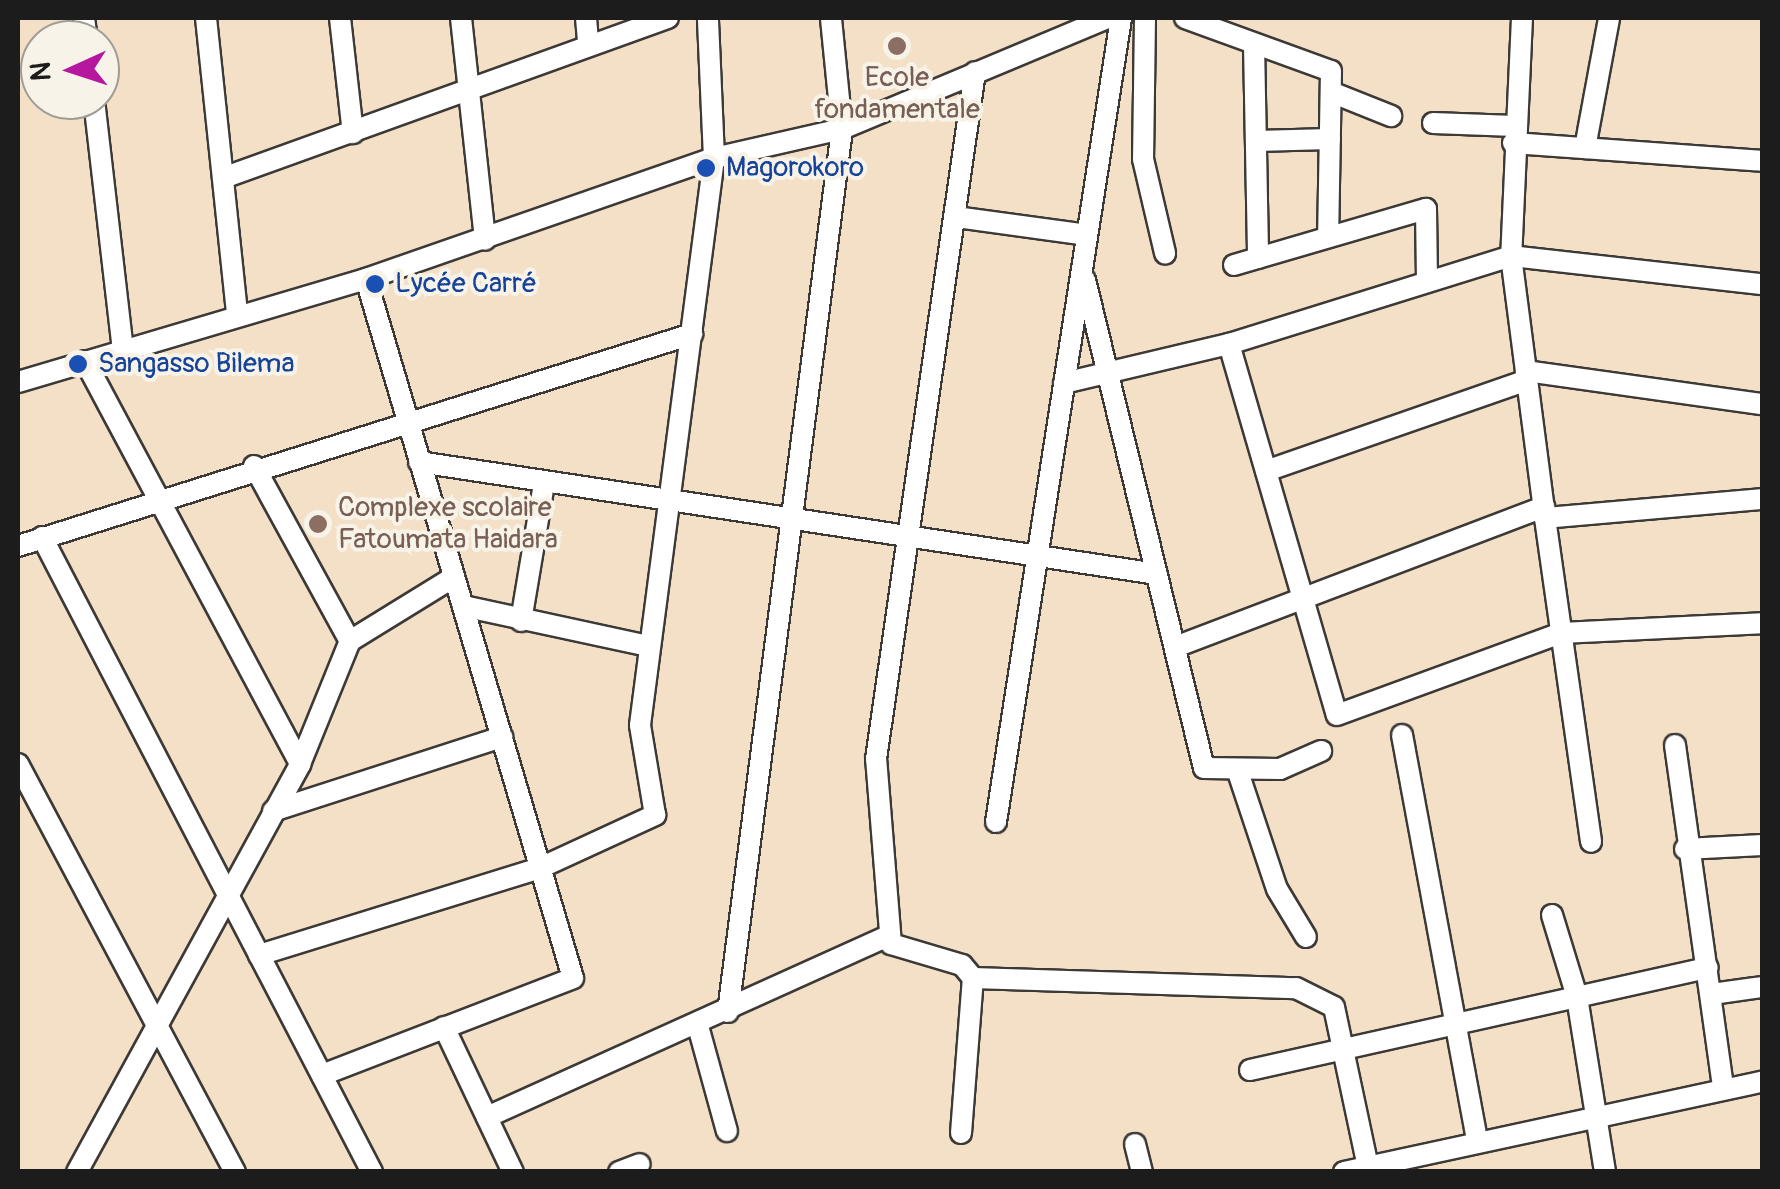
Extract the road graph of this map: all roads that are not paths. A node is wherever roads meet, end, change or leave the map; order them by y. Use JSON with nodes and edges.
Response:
{"nodes":[{"id":1,"x":206,"y":18,"type":"edge"},
{"id":2,"x":340,"y":18,"type":"edge"},
{"id":3,"x":461,"y":18,"type":"edge"},
{"id":4,"x":586,"y":18,"type":"edge"},
{"id":5,"x":668,"y":18,"type":"edge"},
{"id":6,"x":708,"y":18,"type":"edge"},
{"id":7,"x":831,"y":18,"type":"edge"},
{"id":8,"x":1108,"y":18,"type":"edge"},
{"id":9,"x":1121,"y":18,"type":"edge"},
{"id":10,"x":1145,"y":18,"type":"edge"},
{"id":11,"x":1185,"y":18,"type":"edge"},
{"id":12,"x":1522,"y":18,"type":"edge"},
{"id":13,"x":1609,"y":18,"type":"edge"},
{"id":14,"x":588,"y":41,"type":"junction"},
{"id":15,"x":1254,"y":44,"type":"junction"},
{"id":16,"x":975,"y":72,"type":"junction"},
{"id":17,"x":468,"y":84,"type":"junction"},
{"id":18,"x":1331,"y":92,"type":"junction"},
{"id":19,"x":1391,"y":116,"type":"dead end"},
{"id":20,"x":96,"y":120,"type":"edge"},
{"id":21,"x":1433,"y":123,"type":"dead end"},
{"id":22,"x":842,"y":129,"type":"junction"},
{"id":23,"x":353,"y":133,"type":"junction"},
{"id":24,"x":1514,"y":135,"type":"junction"},
{"id":25,"x":1330,"y":138,"type":"junction"},
{"id":26,"x":1256,"y":141,"type":"junction"},
{"id":27,"x":1585,"y":148,"type":"junction"},
{"id":28,"x":714,"y":158,"type":"junction"},
{"id":29,"x":1762,"y":161,"type":"edge"},
{"id":30,"x":222,"y":178,"type":"junction"},
{"id":31,"x":956,"y":217,"type":"junction"},
{"id":32,"x":1088,"y":235,"type":"junction"},
{"id":33,"x":1328,"y":238,"type":"junction"},
{"id":34,"x":485,"y":240,"type":"junction"},
{"id":35,"x":1165,"y":253,"type":"dead end"},
{"id":36,"x":1511,"y":256,"type":"junction"},
{"id":37,"x":1258,"y":258,"type":"junction"},
{"id":38,"x":1234,"y":265,"type":"dead end"},
{"id":39,"x":1082,"y":268,"type":"junction"},
{"id":40,"x":366,"y":279,"type":"junction"},
{"id":41,"x":1427,"y":282,"type":"junction"},
{"id":42,"x":1762,"y":284,"type":"edge"},
{"id":43,"x":237,"y":316,"type":"junction"},
{"id":44,"x":692,"y":334,"type":"junction"},
{"id":45,"x":1229,"y":344,"type":"junction"},
{"id":46,"x":123,"y":350,"type":"junction"},
{"id":47,"x":85,"y":361,"type":"junction"},
{"id":48,"x":1527,"y":375,"type":"junction"},
{"id":49,"x":1110,"y":377,"type":"junction"},
{"id":50,"x":18,"y":382,"type":"edge"},
{"id":51,"x":1064,"y":383,"type":"junction"},
{"id":52,"x":1762,"y":404,"type":"edge"},
{"id":53,"x":405,"y":418,"type":"junction"},
{"id":54,"x":419,"y":462,"type":"junction"},
{"id":55,"x":254,"y":466,"type":"junction"},
{"id":56,"x":1266,"y":470,"type":"junction"},
{"id":57,"x":544,"y":484,"type":"junction"},
{"id":58,"x":1762,"y":499,"type":"edge"},
{"id":59,"x":154,"y":502,"type":"junction"},
{"id":60,"x":668,"y":502,"type":"junction"},
{"id":61,"x":1544,"y":512,"type":"junction"},
{"id":62,"x":788,"y":520,"type":"junction"},
{"id":63,"x":42,"y":537,"type":"junction"},
{"id":64,"x":909,"y":538,"type":"junction"},
{"id":65,"x":18,"y":546,"type":"edge"},
{"id":66,"x":1038,"y":557,"type":"junction"},
{"id":67,"x":1158,"y":574,"type":"junction"},
{"id":68,"x":454,"y":577,"type":"junction"},
{"id":69,"x":1303,"y":598,"type":"junction"},
{"id":70,"x":463,"y":606,"type":"junction"},
{"id":71,"x":522,"y":622,"type":"junction"},
{"id":72,"x":1762,"y":622,"type":"edge"},
{"id":73,"x":1562,"y":632,"type":"junction"},
{"id":74,"x":350,"y":641,"type":"junction"},
{"id":75,"x":648,"y":646,"type":"junction"},
{"id":76,"x":1175,"y":646,"type":"junction"},
{"id":77,"x":1402,"y":735,"type":"dead end"},
{"id":78,"x":502,"y":737,"type":"junction"},
{"id":79,"x":1675,"y":745,"type":"dead end"},
{"id":80,"x":1321,"y":751,"type":"dead end"},
{"id":81,"x":18,"y":764,"type":"edge"},
{"id":82,"x":300,"y":764,"type":"junction"},
{"id":83,"x":1238,"y":772,"type":"junction"},
{"id":84,"x":23,"y":786,"type":"edge"},
{"id":85,"x":273,"y":811,"type":"junction"},
{"id":86,"x":996,"y":822,"type":"dead end"},
{"id":87,"x":1591,"y":842,"type":"dead end"},
{"id":88,"x":1762,"y":845,"type":"edge"},
{"id":89,"x":1685,"y":849,"type":"junction"},
{"id":90,"x":540,"y":868,"type":"junction"},
{"id":91,"x":227,"y":897,"type":"junction"},
{"id":92,"x":1552,"y":915,"type":"dead end"},
{"id":93,"x":888,"y":936,"type":"junction"},
{"id":94,"x":1306,"y":937,"type":"dead end"},
{"id":95,"x":260,"y":955,"type":"junction"},
{"id":96,"x":1708,"y":968,"type":"junction"},
{"id":97,"x":974,"y":978,"type":"junction"},
{"id":98,"x":1762,"y":987,"type":"edge"},
{"id":99,"x":1712,"y":994,"type":"junction"},
{"id":100,"x":1577,"y":997,"type":"junction"},
{"id":101,"x":728,"y":1012,"type":"junction"},
{"id":102,"x":1456,"y":1024,"type":"junction"},
{"id":103,"x":156,"y":1026,"type":"junction"},
{"id":104,"x":698,"y":1026,"type":"junction"},
{"id":105,"x":444,"y":1028,"type":"junction"},
{"id":106,"x":1343,"y":1050,"type":"junction"},
{"id":107,"x":1250,"y":1070,"type":"dead end"},
{"id":108,"x":322,"y":1075,"type":"junction"},
{"id":109,"x":1762,"y":1082,"type":"edge"},
{"id":110,"x":1723,"y":1086,"type":"junction"},
{"id":111,"x":1595,"y":1110,"type":"junction"},
{"id":112,"x":488,"y":1117,"type":"junction"},
{"id":113,"x":727,"y":1131,"type":"dead end"},
{"id":114,"x":961,"y":1133,"type":"dead end"},
{"id":115,"x":1477,"y":1139,"type":"junction"},
{"id":116,"x":1135,"y":1144,"type":"dead end"},
{"id":117,"x":89,"y":1150,"type":"junction"},
{"id":118,"x":1369,"y":1169,"type":"edge"},
{"id":119,"x":77,"y":1172,"type":"edge"},
{"id":120,"x":99,"y":1172,"type":"edge"},
{"id":121,"x":235,"y":1172,"type":"edge"},
{"id":122,"x":372,"y":1172,"type":"edge"},
{"id":123,"x":514,"y":1172,"type":"edge"},
{"id":124,"x":1142,"y":1172,"type":"edge"},
{"id":125,"x":1344,"y":1172,"type":"edge"},
{"id":126,"x":1605,"y":1172,"type":"edge"}],
"edges":[{"from":1,"to":30,"type":"street"},
{"from":2,"to":23,"type":"street"},
{"from":3,"to":17,"type":"street"},
{"from":4,"to":14,"type":"street"},
{"from":5,"to":14,"type":"street"},
{"from":6,"to":28,"type":"street"},
{"from":7,"to":22,"type":"street"},
{"from":8,"to":16,"type":"street"},
{"from":9,"to":32,"type":"street"},
{"from":10,"to":35,"type":"street"},
{"from":11,"to":15,"type":"street"},
{"from":12,"to":24,"type":"street"},
{"from":13,"to":27,"type":"street"},
{"from":14,"to":17,"type":"street"},
{"from":15,"to":18,"type":"street"},
{"from":15,"to":26,"type":"street"},
{"from":16,"to":22,"type":"street"},
{"from":16,"to":31,"type":"street"},
{"from":17,"to":23,"type":"street"},
{"from":17,"to":34,"type":"street"},
{"from":18,"to":19,"type":"street"},
{"from":18,"to":25,"type":"street"},
{"from":20,"to":46,"type":"street"},
{"from":21,"to":24,"type":"street"},
{"from":22,"to":28,"type":"street"},
{"from":22,"to":62,"type":"street"},
{"from":23,"to":30,"type":"street"},
{"from":24,"to":27,"type":"street"},
{"from":24,"to":36,"type":"street"},
{"from":25,"to":26,"type":"street"},
{"from":25,"to":33,"type":"street"},
{"from":26,"to":37,"type":"street"},
{"from":27,"to":29,"type":"street"},
{"from":28,"to":34,"type":"street"},
{"from":28,"to":44,"type":"street"},
{"from":30,"to":43,"type":"street"},
{"from":31,"to":32,"type":"street"},
{"from":31,"to":64,"type":"street"},
{"from":32,"to":39,"type":"street"},
{"from":33,"to":37,"type":"street"},
{"from":33,"to":41,"type":"street"},
{"from":34,"to":40,"type":"street"},
{"from":36,"to":41,"type":"street"},
{"from":36,"to":42,"type":"street"},
{"from":36,"to":48,"type":"street"},
{"from":37,"to":38,"type":"street"},
{"from":39,"to":49,"type":"street"},
{"from":39,"to":51,"type":"street"},
{"from":40,"to":43,"type":"street"},
{"from":40,"to":53,"type":"street"},
{"from":41,"to":45,"type":"street"},
{"from":43,"to":46,"type":"street"},
{"from":44,"to":53,"type":"street"},
{"from":44,"to":60,"type":"street"},
{"from":45,"to":49,"type":"street"},
{"from":45,"to":56,"type":"street"},
{"from":46,"to":47,"type":"street"},
{"from":47,"to":50,"type":"street"},
{"from":47,"to":59,"type":"street"},
{"from":48,"to":52,"type":"street"},
{"from":48,"to":56,"type":"street"},
{"from":48,"to":61,"type":"street"},
{"from":49,"to":51,"type":"street"},
{"from":49,"to":67,"type":"street"},
{"from":51,"to":66,"type":"street"},
{"from":53,"to":54,"type":"street"},
{"from":53,"to":55,"type":"street"},
{"from":54,"to":57,"type":"street"},
{"from":54,"to":68,"type":"street"},
{"from":55,"to":59,"type":"street"},
{"from":55,"to":74,"type":"street"},
{"from":56,"to":69,"type":"street"},
{"from":57,"to":60,"type":"street"},
{"from":57,"to":71,"type":"street"},
{"from":58,"to":61,"type":"street"},
{"from":59,"to":63,"type":"street"},
{"from":59,"to":82,"type":"street"},
{"from":60,"to":62,"type":"street"},
{"from":60,"to":75,"type":"street"},
{"from":61,"to":69,"type":"street"},
{"from":61,"to":73,"type":"street"},
{"from":62,"to":64,"type":"street"},
{"from":62,"to":101,"type":"street"},
{"from":63,"to":65,"type":"street"},
{"from":63,"to":91,"type":"street"},
{"from":64,"to":66,"type":"street"},
{"from":64,"to":93,"type":"street"},
{"from":66,"to":67,"type":"street"},
{"from":66,"to":86,"type":"street"},
{"from":67,"to":76,"type":"street"},
{"from":68,"to":70,"type":"street"},
{"from":68,"to":74,"type":"street"},
{"from":69,"to":73,"type":"street"},
{"from":69,"to":76,"type":"street"},
{"from":70,"to":71,"type":"street"},
{"from":70,"to":78,"type":"street"},
{"from":71,"to":75,"type":"street"},
{"from":72,"to":73,"type":"street"},
{"from":73,"to":87,"type":"street"},
{"from":74,"to":82,"type":"street"},
{"from":75,"to":90,"type":"street"},
{"from":76,"to":83,"type":"street"},
{"from":77,"to":102,"type":"street"},
{"from":78,"to":85,"type":"street"},
{"from":78,"to":90,"type":"street"},
{"from":79,"to":89,"type":"street"},
{"from":80,"to":83,"type":"street"},
{"from":81,"to":84,"type":"street"},
{"from":82,"to":85,"type":"street"},
{"from":83,"to":94,"type":"street"},
{"from":84,"to":103,"type":"street"},
{"from":85,"to":91,"type":"street"},
{"from":88,"to":89,"type":"street"},
{"from":89,"to":96,"type":"street"},
{"from":90,"to":95,"type":"street"},
{"from":90,"to":105,"type":"street"},
{"from":91,"to":95,"type":"street"},
{"from":91,"to":103,"type":"street"},
{"from":92,"to":100,"type":"street"},
{"from":93,"to":97,"type":"street"},
{"from":93,"to":101,"type":"street"},
{"from":95,"to":108,"type":"street"},
{"from":96,"to":99,"type":"street"},
{"from":96,"to":100,"type":"street"},
{"from":97,"to":106,"type":"street"},
{"from":97,"to":114,"type":"street"},
{"from":98,"to":99,"type":"street"},
{"from":99,"to":110,"type":"street"},
{"from":100,"to":102,"type":"street"},
{"from":100,"to":111,"type":"street"},
{"from":101,"to":104,"type":"street"},
{"from":102,"to":106,"type":"street"},
{"from":102,"to":115,"type":"street"},
{"from":103,"to":117,"type":"street"},
{"from":103,"to":121,"type":"street"},
{"from":104,"to":112,"type":"street"},
{"from":104,"to":113,"type":"street"},
{"from":105,"to":108,"type":"street"},
{"from":105,"to":112,"type":"street"},
{"from":106,"to":107,"type":"street"},
{"from":106,"to":118,"type":"street"},
{"from":108,"to":122,"type":"street"},
{"from":109,"to":110,"type":"street"},
{"from":110,"to":111,"type":"street"},
{"from":111,"to":115,"type":"street"},
{"from":111,"to":126,"type":"street"},
{"from":112,"to":123,"type":"street"},
{"from":115,"to":118,"type":"street"},
{"from":116,"to":124,"type":"street"},
{"from":117,"to":119,"type":"street"},
{"from":117,"to":120,"type":"street"},
{"from":118,"to":125,"type":"street"}]}
